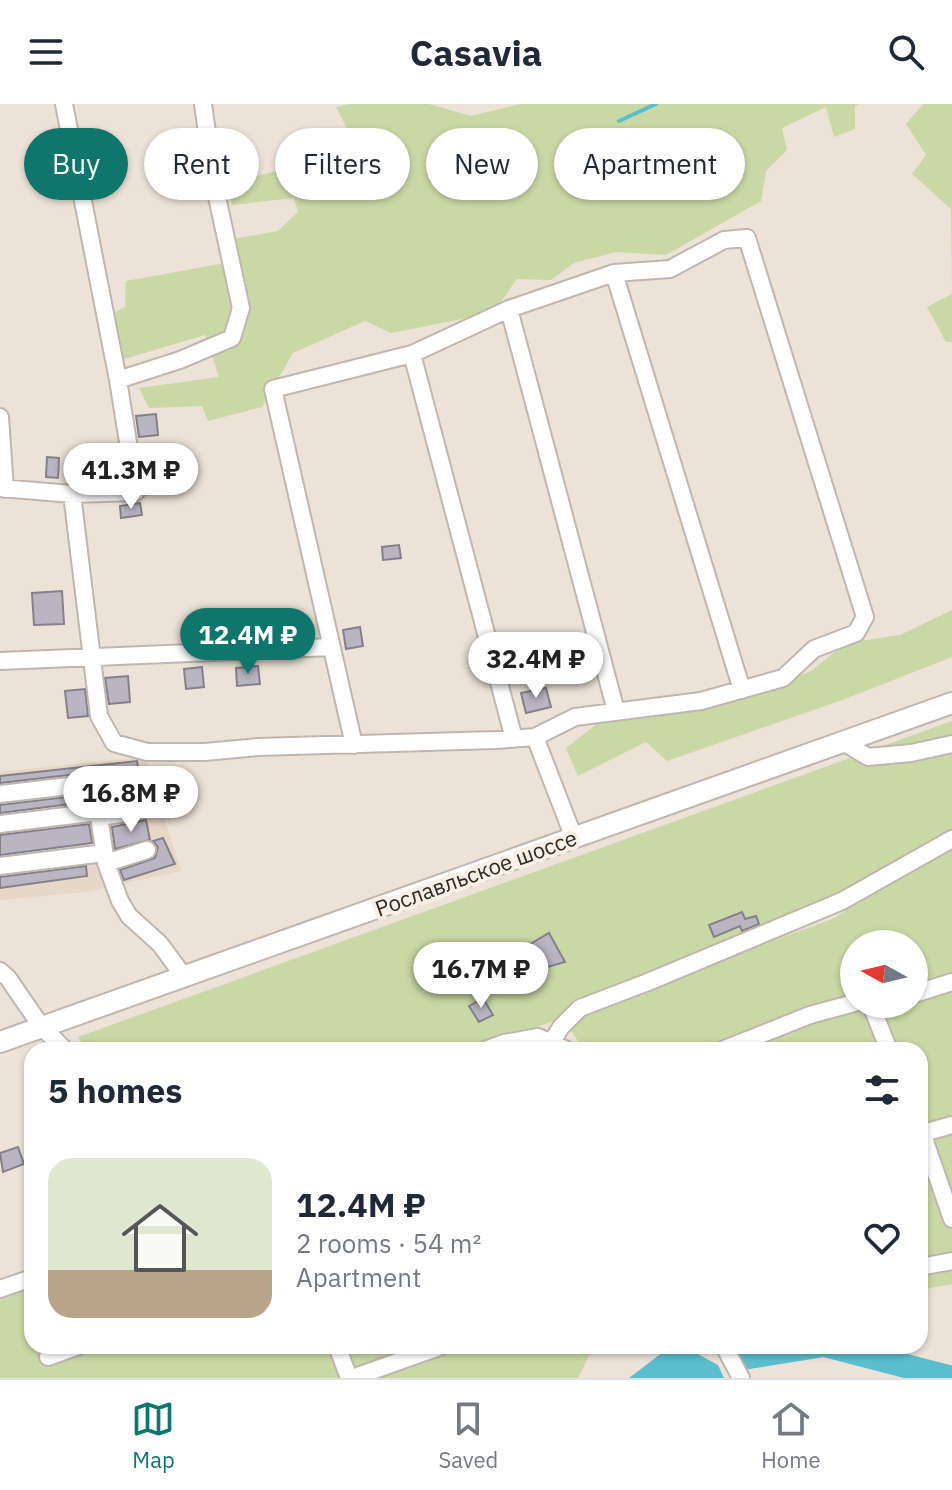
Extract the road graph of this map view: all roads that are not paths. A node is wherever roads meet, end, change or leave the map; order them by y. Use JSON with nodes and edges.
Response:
{"nodes":[{"id":1,"x":64,"y":104,"type":"edge"},
{"id":2,"x":203,"y":104,"type":"edge"},
{"id":3,"x":614,"y":273,"type":"junction"},
{"id":4,"x":509,"y":309,"type":"junction"},
{"id":5,"x":412,"y":354,"type":"junction"},
{"id":6,"x":118,"y":380,"type":"junction"},
{"id":7,"x":0,"y":417,"type":"edge"},
{"id":8,"x":2,"y":488,"type":"edge"},
{"id":9,"x":72,"y":494,"type":"junction"},
{"id":10,"x":331,"y":647,"type":"junction"},
{"id":11,"x":91,"y":657,"type":"junction"},
{"id":12,"x":0,"y":661,"type":"edge"},
{"id":13,"x":742,"y":690,"type":"junction"},
{"id":14,"x":952,"y":703,"type":"edge"},
{"id":15,"x":616,"y":711,"type":"junction"},
{"id":16,"x":535,"y":737,"type":"junction"},
{"id":17,"x":514,"y":739,"type":"junction"},
{"id":18,"x":843,"y":742,"type":"junction"},
{"id":19,"x":952,"y":744,"type":"edge"},
{"id":20,"x":354,"y":745,"type":"junction"},
{"id":21,"x":0,"y":794,"type":"edge"},
{"id":22,"x":133,"y":812,"type":"dead end"},
{"id":23,"x":98,"y":814,"type":"junction"},
{"id":24,"x":0,"y":824,"type":"edge"},
{"id":25,"x":574,"y":838,"type":"junction"},
{"id":26,"x":952,"y":839,"type":"edge"},
{"id":27,"x":147,"y":850,"type":"dead end"},
{"id":28,"x":105,"y":858,"type":"junction"},
{"id":29,"x":0,"y":866,"type":"edge"},
{"id":30,"x":0,"y":971,"type":"edge"},
{"id":31,"x":185,"y":978,"type":"junction"},
{"id":32,"x":952,"y":982,"type":"edge"},
{"id":33,"x":928,"y":990,"type":"edge"},
{"id":34,"x":840,"y":1009,"type":"edge"},
{"id":35,"x":874,"y":1018,"type":"edge"},
{"id":36,"x":41,"y":1026,"type":"junction"},
{"id":37,"x":0,"y":1042,"type":"edge"},
{"id":38,"x":57,"y":1042,"type":"edge"},
{"id":39,"x":510,"y":1042,"type":"edge"},
{"id":40,"x":549,"y":1042,"type":"edge"},
{"id":41,"x":552,"y":1042,"type":"edge"},
{"id":42,"x":742,"y":1042,"type":"edge"},
{"id":43,"x":885,"y":1042,"type":"edge"},
{"id":44,"x":952,"y":1125,"type":"edge"},
{"id":45,"x":928,"y":1130,"type":"edge"},
{"id":46,"x":928,"y":1151,"type":"edge"},
{"id":47,"x":952,"y":1219,"type":"edge"},
{"id":48,"x":952,"y":1261,"type":"edge"},
{"id":49,"x":928,"y":1266,"type":"edge"},
{"id":50,"x":24,"y":1281,"type":"edge"},
{"id":51,"x":0,"y":1289,"type":"edge"},
{"id":52,"x":56,"y":1354,"type":"edge"},
{"id":53,"x":340,"y":1354,"type":"edge"},
{"id":54,"x":419,"y":1354,"type":"edge"},
{"id":55,"x":728,"y":1354,"type":"edge"},
{"id":56,"x":48,"y":1357,"type":"dead end"},
{"id":57,"x":351,"y":1378,"type":"edge"},
{"id":58,"x":741,"y":1378,"type":"edge"}],
"edges":[{"from":1,"to":6,"type":"street"},
{"from":2,"to":6,"type":"street"},
{"from":3,"to":4,"type":"street"},
{"from":3,"to":13,"type":"street"},
{"from":3,"to":13,"type":"street"},
{"from":4,"to":5,"type":"street"},
{"from":4,"to":15,"type":"street"},
{"from":5,"to":10,"type":"street"},
{"from":5,"to":17,"type":"street"},
{"from":6,"to":9,"type":"street"},
{"from":7,"to":8,"type":"street"},
{"from":8,"to":9,"type":"street"},
{"from":9,"to":11,"type":"street"},
{"from":10,"to":11,"type":"street"},
{"from":10,"to":20,"type":"street"},
{"from":11,"to":12,"type":"street"},
{"from":11,"to":20,"type":"street"},
{"from":13,"to":15,"type":"street"},
{"from":14,"to":18,"type":"main road","name":"Рославльское шоссе"},
{"from":15,"to":16,"type":"street"},
{"from":16,"to":17,"type":"street"},
{"from":16,"to":25,"type":"street"},
{"from":17,"to":20,"type":"street"},
{"from":18,"to":19,"type":"street"},
{"from":18,"to":25,"type":"main road","name":"Рославльское шоссе"},
{"from":21,"to":23,"type":"street"},
{"from":22,"to":23,"type":"street"},
{"from":23,"to":24,"type":"street"},
{"from":23,"to":28,"type":"street"},
{"from":25,"to":31,"type":"main road","name":"Рославльское шоссе"},
{"from":26,"to":41,"type":"street"},
{"from":27,"to":28,"type":"street"},
{"from":28,"to":29,"type":"street"},
{"from":28,"to":31,"type":"street"},
{"from":30,"to":36,"type":"street"},
{"from":31,"to":36,"type":"main road","name":"Рославльское шоссе"},
{"from":32,"to":33,"type":"street"},
{"from":34,"to":42,"type":"street"},
{"from":35,"to":43,"type":"street"},
{"from":36,"to":37,"type":"main road","name":"Рославльское шоссе"},
{"from":36,"to":38,"type":"street"},
{"from":39,"to":40,"type":"street"},
{"from":44,"to":45,"type":"street"},
{"from":46,"to":47,"type":"street"},
{"from":48,"to":49,"type":"street"},
{"from":50,"to":51,"type":"street"},
{"from":52,"to":56,"type":"street"},
{"from":53,"to":57,"type":"street"},
{"from":54,"to":57,"type":"street"},
{"from":55,"to":58,"type":"street"}]}
